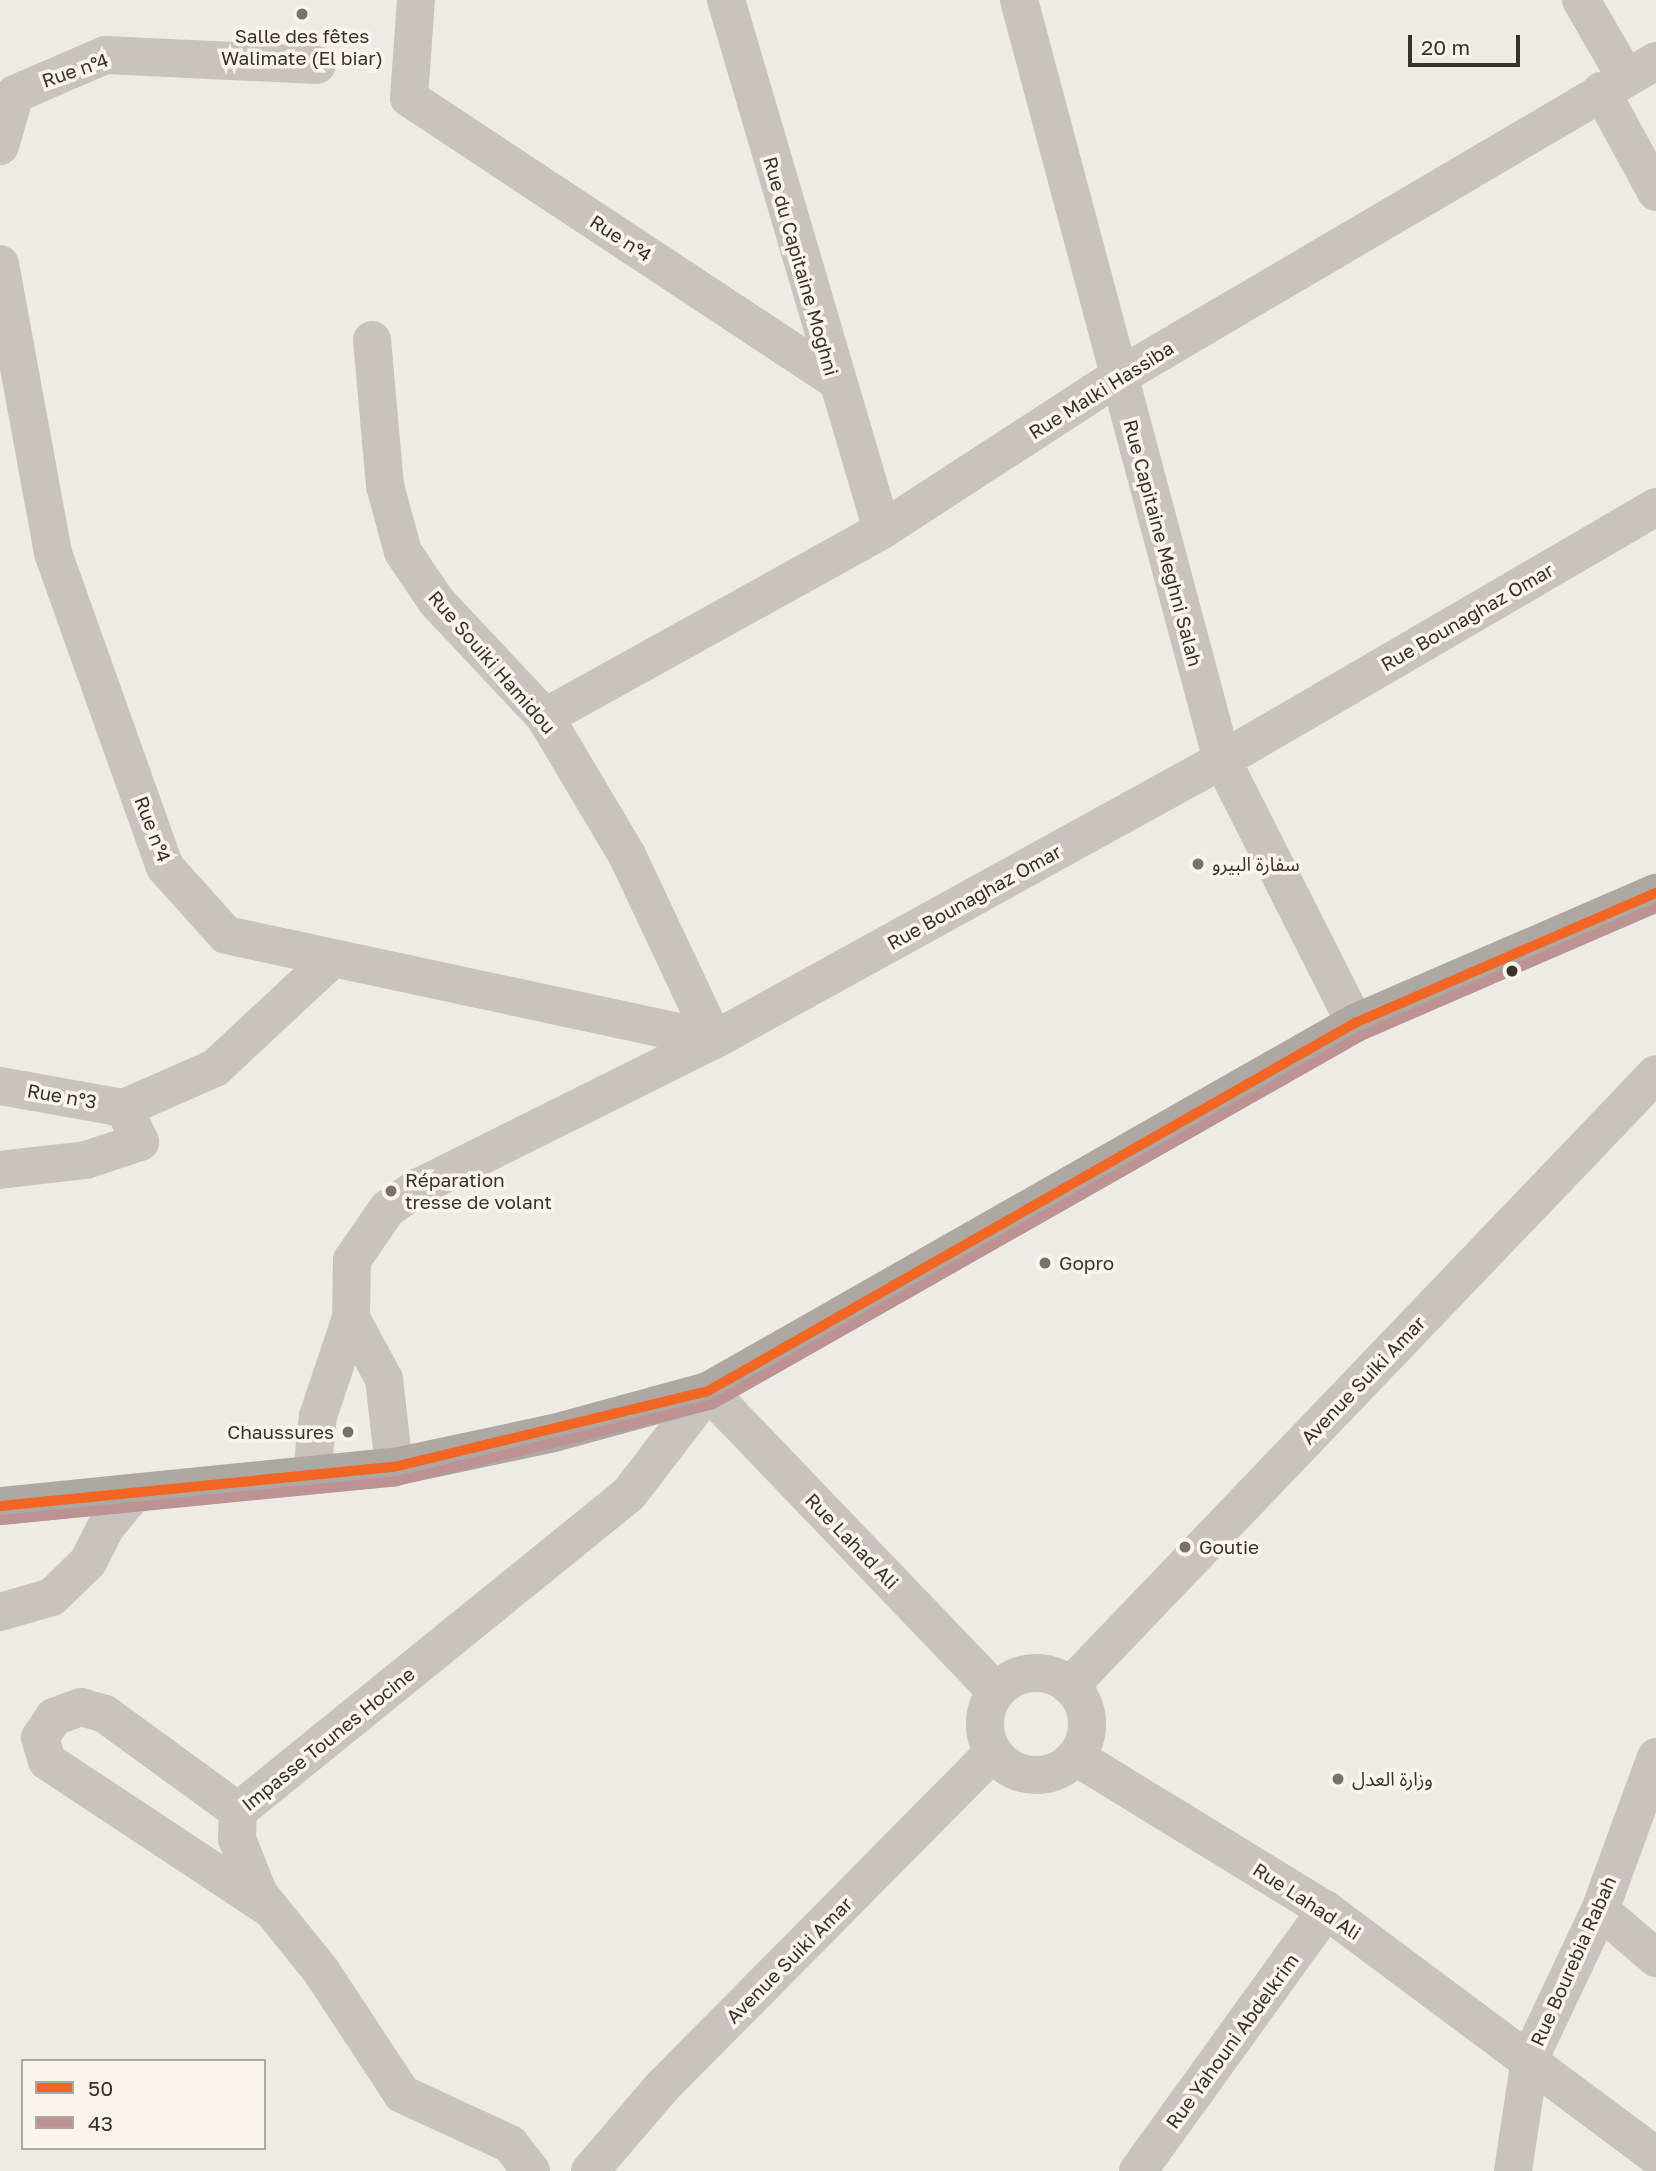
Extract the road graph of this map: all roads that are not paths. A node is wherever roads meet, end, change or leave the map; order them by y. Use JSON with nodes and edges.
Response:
{"nodes":[{"id":1,"x":416,"y":0,"type":"edge"},
{"id":2,"x":726,"y":0,"type":"edge"},
{"id":3,"x":1019,"y":0,"type":"edge"},
{"id":4,"x":1581,"y":0,"type":"edge"},
{"id":5,"x":317,"y":65,"type":"dead end"},
{"id":6,"x":1628,"y":77,"type":"edge"},
{"id":7,"x":0,"y":146,"type":"edge"},
{"id":8,"x":1656,"y":192,"type":"edge"},
{"id":9,"x":0,"y":264,"type":"edge"},
{"id":10,"x":372,"y":340,"type":"dead end"},
{"id":11,"x":1118,"y":377,"type":"junction"},
{"id":12,"x":834,"y":379,"type":"junction"},
{"id":13,"x":1656,"y":508,"type":"edge"},
{"id":14,"x":882,"y":530,"type":"junction"},
{"id":15,"x":545,"y":717,"type":"junction"},
{"id":16,"x":1222,"y":760,"type":"junction"},
{"id":17,"x":1656,"y":893,"type":"edge"},
{"id":18,"x":332,"y":959,"type":"junction"},
{"id":19,"x":1355,"y":1023,"type":"junction"},
{"id":20,"x":713,"y":1040,"type":"junction"},
{"id":21,"x":1656,"y":1074,"type":"edge"},
{"id":22,"x":0,"y":1086,"type":"edge"},
{"id":23,"x":124,"y":1108,"type":"junction"},
{"id":24,"x":0,"y":1170,"type":"edge"},
{"id":25,"x":351,"y":1318,"type":"junction"},
{"id":26,"x":708,"y":1391,"type":"junction"},
{"id":27,"x":394,"y":1467,"type":"junction"},
{"id":28,"x":312,"y":1472,"type":"junction"},
{"id":29,"x":134,"y":1493,"type":"junction"},
{"id":30,"x":0,"y":1506,"type":"edge"},
{"id":31,"x":0,"y":1612,"type":"edge"},
{"id":32,"x":1070,"y":1686,"type":"junction"},
{"id":33,"x":996,"y":1691,"type":"junction"},
{"id":34,"x":993,"y":1753,"type":"junction"},
{"id":35,"x":1076,"y":1757,"type":"junction"},
{"id":36,"x":1656,"y":1757,"type":"edge"},
{"id":37,"x":238,"y":1811,"type":"junction"},
{"id":38,"x":1326,"y":1910,"type":"junction"},
{"id":39,"x":1600,"y":1910,"type":"junction"},
{"id":40,"x":273,"y":1911,"type":"junction"},
{"id":41,"x":1656,"y":1958,"type":"edge"},
{"id":42,"x":1530,"y":2058,"type":"junction"},
{"id":43,"x":1656,"y":2156,"type":"edge"},
{"id":44,"x":531,"y":2171,"type":"edge"},
{"id":45,"x":590,"y":2171,"type":"edge"},
{"id":46,"x":1138,"y":2171,"type":"edge"},
{"id":47,"x":1513,"y":2171,"type":"edge"}],
"edges":[{"from":1,"to":12,"type":"street","name":"Rue n°4"},
{"from":2,"to":12,"type":"street","name":"Rue du Capitaine Moghni"},
{"from":3,"to":11,"type":"street","name":"Rue Capitaine Meghni Salah"},
{"from":4,"to":6,"type":"street"},
{"from":5,"to":7,"type":"street","name":"Rue n°4"},
{"from":6,"to":8,"type":"street"},
{"from":6,"to":11,"type":"street","name":"Rue Malki Hassiba"},
{"from":9,"to":18,"type":"street","name":"Rue n°4"},
{"from":10,"to":15,"type":"street","name":"Rue Souiki Hamidou"},
{"from":11,"to":14,"type":"street","name":"Rue Malki Hassiba"},
{"from":11,"to":16,"type":"street","name":"Rue Capitaine Meghni Salah"},
{"from":12,"to":14,"type":"street","name":"Rue du Capitaine Moghni"},
{"from":13,"to":16,"type":"street","name":"Rue Bounaghaz Omar"},
{"from":14,"to":15,"type":"street","name":"Rue Malki Hassiba"},
{"from":15,"to":20,"type":"street","name":"Rue Souiki Hamidou"},
{"from":16,"to":19,"type":"street","name":"Rue Capitaine Meghni Salah"},
{"from":16,"to":20,"type":"street","name":"Rue Bounaghaz Omar"},
{"from":17,"to":19,"type":"main road"},
{"from":18,"to":20,"type":"street","name":"Rue n°4"},
{"from":18,"to":23,"type":"street"},
{"from":19,"to":26,"type":"main road"},
{"from":20,"to":25,"type":"street","name":"Rue Bounaghaz Omar"},
{"from":21,"to":32,"type":"street","name":"Avenue Suiki Amar"},
{"from":22,"to":23,"type":"street","name":"Rue n°3"},
{"from":23,"to":24,"type":"street"},
{"from":25,"to":27,"type":"street"},
{"from":25,"to":28,"type":"street"},
{"from":26,"to":27,"type":"main road"},
{"from":26,"to":33,"type":"street","name":"Rue Lahad Ali"},
{"from":26,"to":37,"type":"street","name":"Impasse Tounes Hocine"},
{"from":27,"to":28,"type":"main road"},
{"from":28,"to":29,"type":"main road"},
{"from":29,"to":30,"type":"main road"},
{"from":29,"to":31,"type":"street"},
{"from":32,"to":33,"type":"street"},
{"from":32,"to":35,"type":"street"},
{"from":33,"to":34,"type":"street"},
{"from":34,"to":35,"type":"street"},
{"from":34,"to":45,"type":"street","name":"Avenue Suiki Amar"},
{"from":35,"to":38,"type":"street","name":"Rue Lahad Ali"},
{"from":36,"to":39,"type":"street","name":"Rue Bourebia Rabah"},
{"from":37,"to":40,"type":"street","name":"Impasse Tounes Hocine"},
{"from":37,"to":40,"type":"street"},
{"from":38,"to":42,"type":"street","name":"Rue Lahad Ali"},
{"from":38,"to":46,"type":"street","name":"Rue Yahouni Abdelkrim"},
{"from":39,"to":41,"type":"street"},
{"from":39,"to":42,"type":"street","name":"Rue Bourebia Rabah"},
{"from":40,"to":44,"type":"street","name":"Impasse Tounes Hocine"},
{"from":42,"to":43,"type":"street","name":"Rue Lahad Ali"},
{"from":42,"to":47,"type":"street","name":"Rue Bourebia Rabah"}]}
